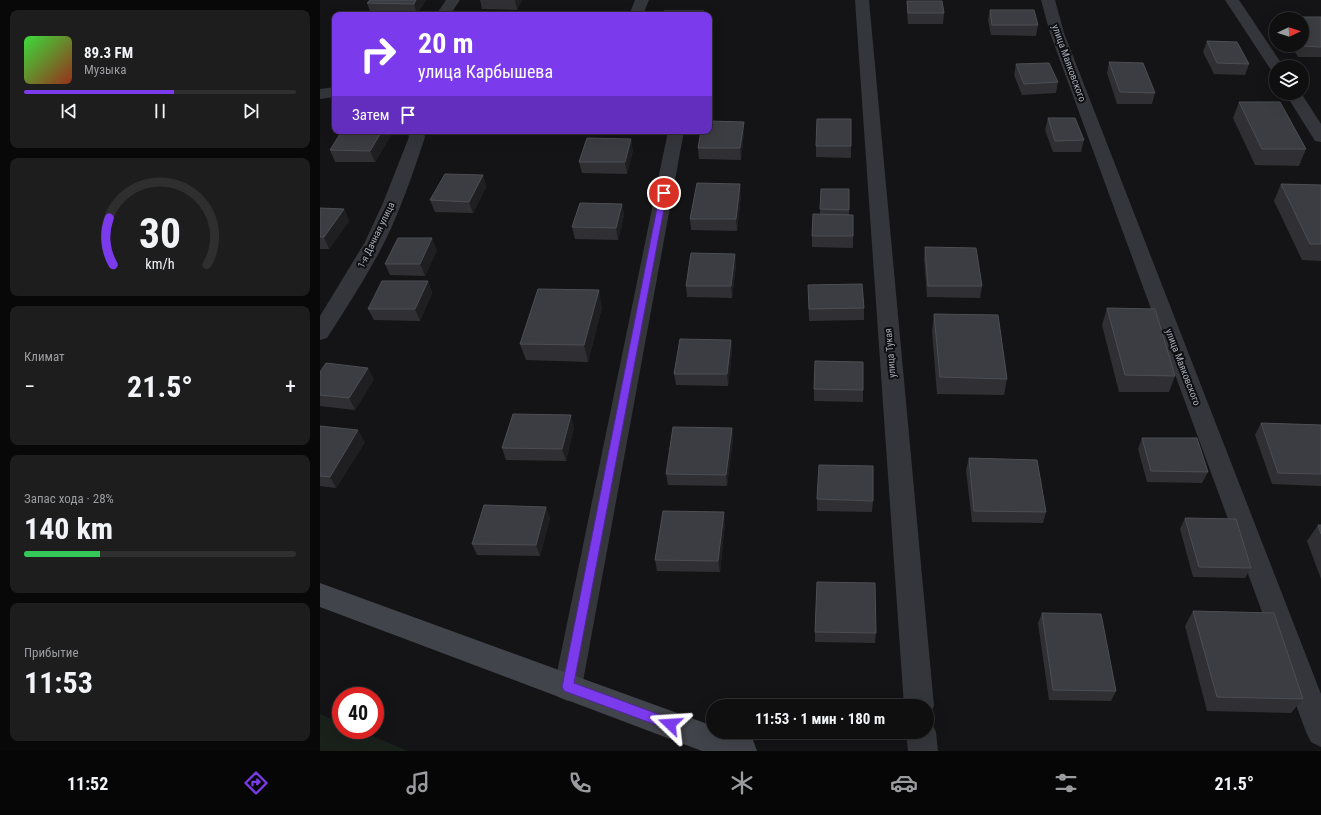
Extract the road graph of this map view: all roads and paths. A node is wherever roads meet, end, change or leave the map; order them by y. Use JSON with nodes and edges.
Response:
{"nodes":[{"id":1,"x":453,"y":0,"type":"edge"},
{"id":2,"x":642,"y":0,"type":"edge"},
{"id":3,"x":862,"y":0,"type":"edge"},
{"id":4,"x":1048,"y":0,"type":"edge"},
{"id":5,"x":1232,"y":0,"type":"edge"},
{"id":6,"x":445,"y":12,"type":"edge"},
{"id":7,"x":637,"y":12,"type":"edge"},
{"id":8,"x":1271,"y":60,"type":"edge"},
{"id":9,"x":332,"y":92,"type":"edge"},
{"id":10,"x":320,"y":94,"type":"edge"},
{"id":11,"x":1297,"y":100,"type":"edge"},
{"id":12,"x":416,"y":134,"type":"edge"},
{"id":13,"x":675,"y":134,"type":"edge"},
{"id":14,"x":1321,"y":137,"type":"edge"},
{"id":15,"x":320,"y":333,"type":"edge"},
{"id":16,"x":320,"y":595,"type":"edge"},
{"id":17,"x":568,"y":687,"type":"junction"},
{"id":18,"x":918,"y":699,"type":"edge"},
{"id":19,"x":1321,"y":732,"type":"edge"},
{"id":20,"x":921,"y":739,"type":"edge"},
{"id":21,"x":742,"y":751,"type":"edge"},
{"id":22,"x":922,"y":751,"type":"edge"}],
"edges":[{"from":1,"to":6,"type":"street"},
{"from":2,"to":7,"type":"street"},
{"from":3,"to":18,"type":"street","name":"улица Тукая"},
{"from":4,"to":19,"type":"street","name":"улица Маяковского"},
{"from":5,"to":8,"type":"street"},
{"from":9,"to":10,"type":"street"},
{"from":11,"to":14,"type":"street"},
{"from":12,"to":15,"type":"street","name":"1-я Дачная улица"},
{"from":13,"to":17,"type":"street"},
{"from":16,"to":17,"type":"street"},
{"from":17,"to":21,"type":"street"},
{"from":20,"to":22,"type":"street"}]}
